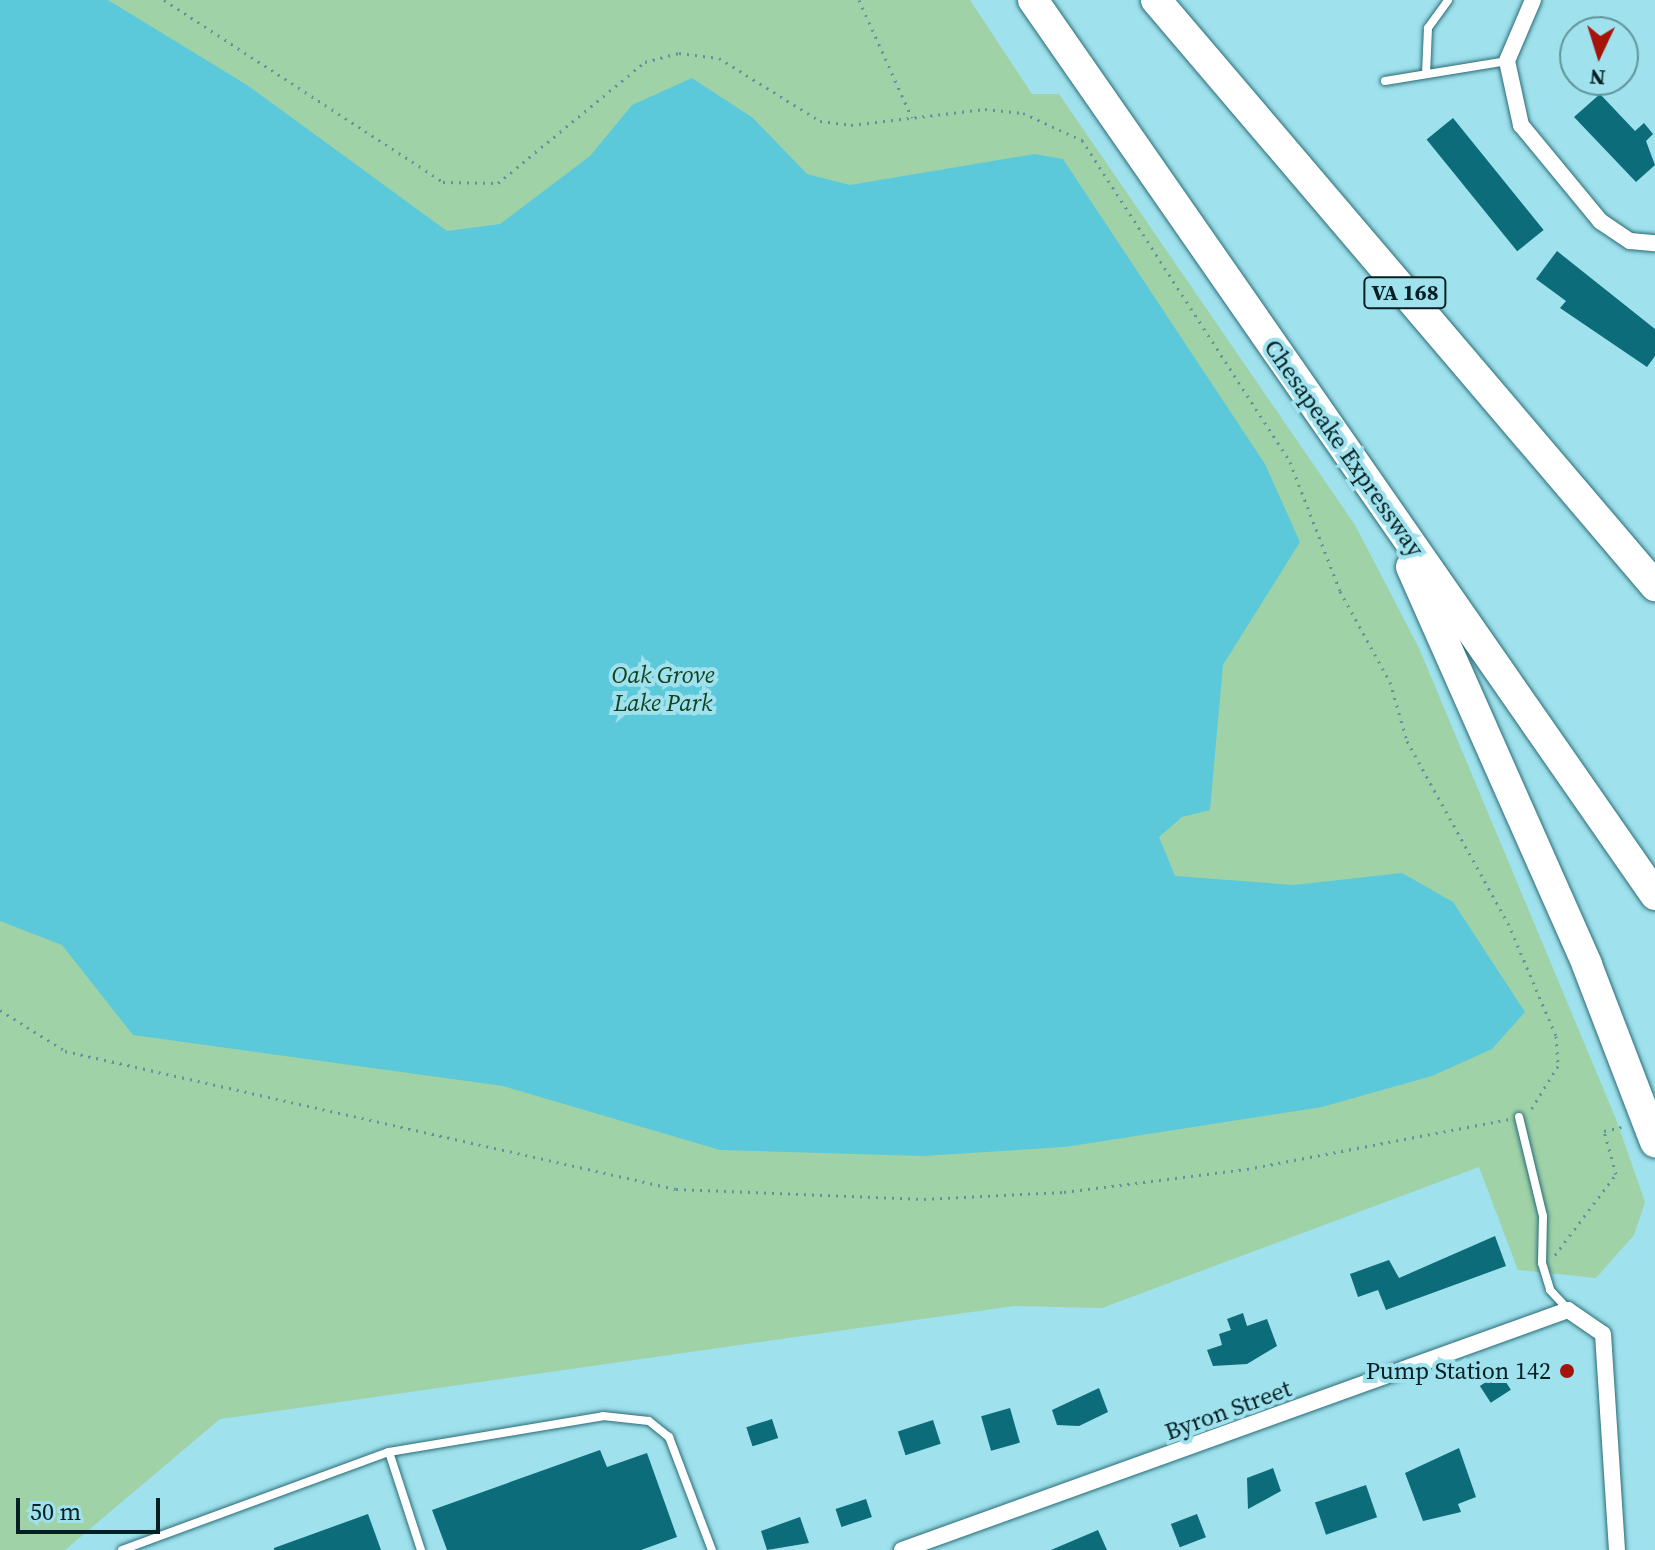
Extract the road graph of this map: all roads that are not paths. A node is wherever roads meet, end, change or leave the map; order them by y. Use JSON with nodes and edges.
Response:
{"nodes":[{"id":1,"x":1033,"y":0,"type":"edge"},
{"id":2,"x":1156,"y":0,"type":"edge"},
{"id":3,"x":1448,"y":0,"type":"edge"},
{"id":4,"x":1533,"y":0,"type":"edge"},
{"id":5,"x":1507,"y":64,"type":"junction"},
{"id":6,"x":1426,"y":74,"type":"junction"},
{"id":7,"x":1385,"y":81,"type":"dead end"},
{"id":8,"x":1655,"y":243,"type":"edge"},
{"id":9,"x":1383,"y":507,"type":"junction"},
{"id":10,"x":1655,"y":586,"type":"edge"},
{"id":11,"x":1655,"y":895,"type":"edge"},
{"id":12,"x":1519,"y":1117,"type":"road end"},
{"id":13,"x":1655,"y":1142,"type":"edge"},
{"id":14,"x":1568,"y":1310,"type":"junction"},
{"id":15,"x":389,"y":1452,"type":"junction"},
{"id":16,"x":122,"y":1550,"type":"edge"},
{"id":17,"x":421,"y":1550,"type":"edge"},
{"id":18,"x":712,"y":1550,"type":"edge"},
{"id":19,"x":902,"y":1550,"type":"edge"},
{"id":20,"x":1617,"y":1550,"type":"edge"}],
"edges":[{"from":1,"to":9,"type":"highway","name":"Chesapeake Expressway"},
{"from":2,"to":10,"type":"highway","number":"VA 168"},
{"from":3,"to":6,"type":"lane"},
{"from":4,"to":5,"type":"street"},
{"from":5,"to":6,"type":"lane"},
{"from":5,"to":8,"type":"street"},
{"from":6,"to":7,"type":"lane"},
{"from":9,"to":11,"type":"highway","name":"Chesapeake Expressway"},
{"from":9,"to":13,"type":"highway"},
{"from":12,"to":14,"type":"lane"},
{"from":14,"to":19,"type":"street","name":"Byron Street"},
{"from":14,"to":20,"type":"street"},
{"from":15,"to":16,"type":"lane"},
{"from":15,"to":17,"type":"lane"},
{"from":15,"to":18,"type":"lane"}]}
